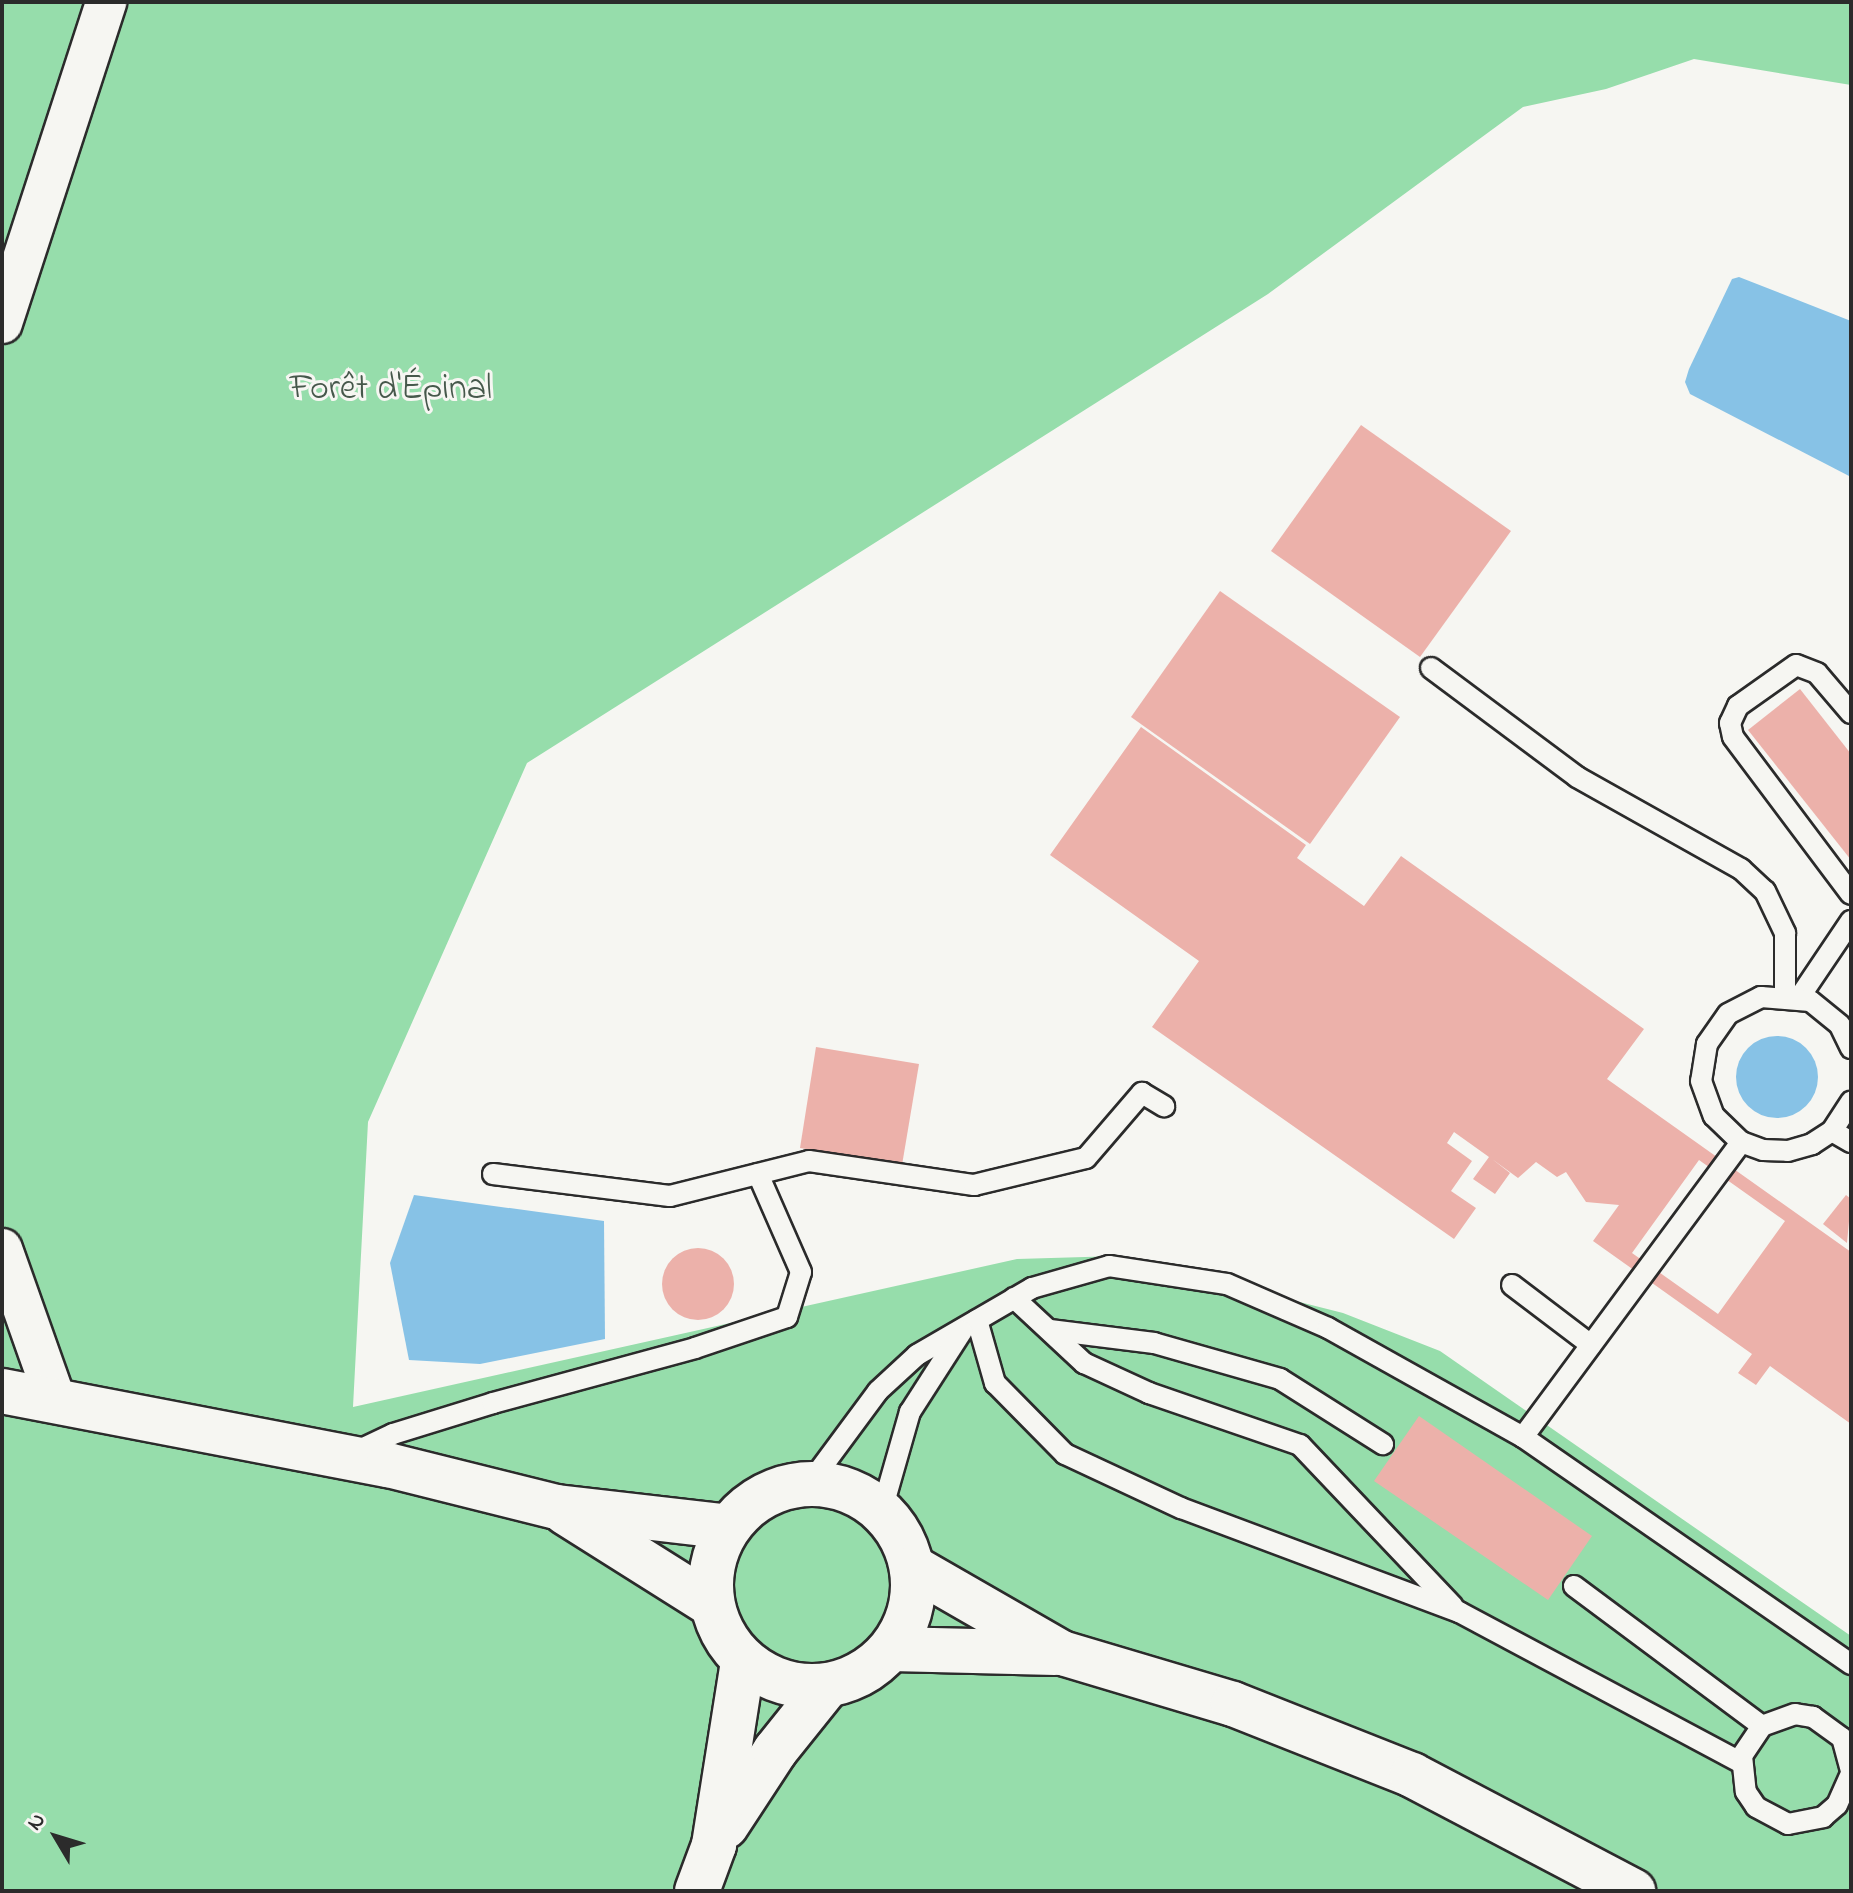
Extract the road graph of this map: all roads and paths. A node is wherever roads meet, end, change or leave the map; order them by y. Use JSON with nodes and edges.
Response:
{"nodes":[{"id":1,"x":106,"y":2,"type":"edge"},
{"id":2,"x":2,"y":323,"type":"edge"},
{"id":3,"x":1431,"y":668,"type":"dead end"},
{"id":4,"x":1851,"y":713,"type":"edge"},
{"id":5,"x":1851,"y":894,"type":"edge"},
{"id":6,"x":1851,"y":921,"type":"edge"},
{"id":7,"x":1792,"y":998,"type":"junction"},
{"id":8,"x":1851,"y":1048,"type":"edge"},
{"id":9,"x":1851,"y":1102,"type":"edge"},
{"id":10,"x":1164,"y":1106,"type":"dead end"},
{"id":11,"x":1832,"y":1131,"type":"junction"},
{"id":12,"x":1741,"y":1142,"type":"junction"},
{"id":13,"x":1851,"y":1142,"type":"edge"},
{"id":14,"x":493,"y":1174,"type":"dead end"},
{"id":15,"x":758,"y":1174,"type":"junction"},
{"id":16,"x":2,"y":1249,"type":"edge"},
{"id":17,"x":1512,"y":1285,"type":"dead end"},
{"id":18,"x":1014,"y":1298,"type":"junction"},
{"id":19,"x":971,"y":1323,"type":"junction"},
{"id":20,"x":1050,"y":1330,"type":"junction"},
{"id":21,"x":1591,"y":1345,"type":"junction"},
{"id":22,"x":2,"y":1391,"type":"edge"},
{"id":23,"x":55,"y":1399,"type":"junction"},
{"id":24,"x":1523,"y":1437,"type":"junction"},
{"id":25,"x":1383,"y":1444,"type":"dead end"},
{"id":26,"x":346,"y":1456,"type":"junction"},
{"id":27,"x":810,"y":1483,"type":"junction"},
{"id":28,"x":557,"y":1507,"type":"junction"},
{"id":29,"x":882,"y":1510,"type":"junction"},
{"id":30,"x":729,"y":1527,"type":"junction"},
{"id":31,"x":914,"y":1568,"type":"junction"},
{"id":32,"x":1574,"y":1586,"type":"dead end"},
{"id":33,"x":712,"y":1605,"type":"junction"},
{"id":34,"x":1459,"y":1612,"type":"junction"},
{"id":35,"x":892,"y":1649,"type":"junction"},
{"id":36,"x":1062,"y":1653,"type":"junction"},
{"id":37,"x":743,"y":1661,"type":"junction"},
{"id":38,"x":1851,"y":1664,"type":"edge"},
{"id":39,"x":827,"y":1686,"type":"junction"},
{"id":40,"x":1762,"y":1726,"type":"junction"},
{"id":41,"x":1742,"y":1763,"type":"junction"},
{"id":42,"x":1850,"y":1781,"type":"edge"},
{"id":43,"x":714,"y":1845,"type":"junction"},
{"id":44,"x":697,"y":1891,"type":"edge"},
{"id":45,"x":1633,"y":1891,"type":"edge"}],
"edges":[{"from":1,"to":2,"type":"street"},
{"from":3,"to":7,"type":"lane"},
{"from":4,"to":5,"type":"lane"},
{"from":6,"to":7,"type":"lane"},
{"from":7,"to":8,"type":"lane"},
{"from":7,"to":12,"type":"lane"},
{"from":9,"to":11,"type":"lane"},
{"from":10,"to":15,"type":"lane"},
{"from":11,"to":12,"type":"lane"},
{"from":11,"to":13,"type":"lane"},
{"from":12,"to":21,"type":"lane"},
{"from":14,"to":15,"type":"lane"},
{"from":15,"to":26,"type":"lane"},
{"from":16,"to":23,"type":"street"},
{"from":17,"to":21,"type":"lane"},
{"from":18,"to":19,"type":"lane"},
{"from":18,"to":20,"type":"lane"},
{"from":18,"to":24,"type":"lane"},
{"from":19,"to":27,"type":"lane"},
{"from":19,"to":29,"type":"lane"},
{"from":19,"to":34,"type":"lane"},
{"from":20,"to":25,"type":"lane"},
{"from":20,"to":34,"type":"lane"},
{"from":21,"to":24,"type":"lane"},
{"from":22,"to":23,"type":"main road"},
{"from":23,"to":26,"type":"main road"},
{"from":24,"to":38,"type":"lane"},
{"from":26,"to":28,"type":"main road"},
{"from":27,"to":29,"type":"main road"},
{"from":27,"to":30,"type":"main road"},
{"from":28,"to":30,"type":"main road"},
{"from":28,"to":33,"type":"main road"},
{"from":29,"to":31,"type":"main road"},
{"from":30,"to":33,"type":"main road"},
{"from":31,"to":35,"type":"main road"},
{"from":31,"to":36,"type":"main road"},
{"from":32,"to":40,"type":"lane"},
{"from":33,"to":37,"type":"main road"},
{"from":34,"to":41,"type":"lane"},
{"from":35,"to":36,"type":"main road"},
{"from":35,"to":39,"type":"main road"},
{"from":36,"to":45,"type":"main road"},
{"from":37,"to":39,"type":"main road"},
{"from":37,"to":43,"type":"main road"},
{"from":39,"to":43,"type":"main road"},
{"from":40,"to":41,"type":"lane"},
{"from":40,"to":42,"type":"lane"},
{"from":41,"to":42,"type":"lane"},
{"from":43,"to":44,"type":"main road"}]}
